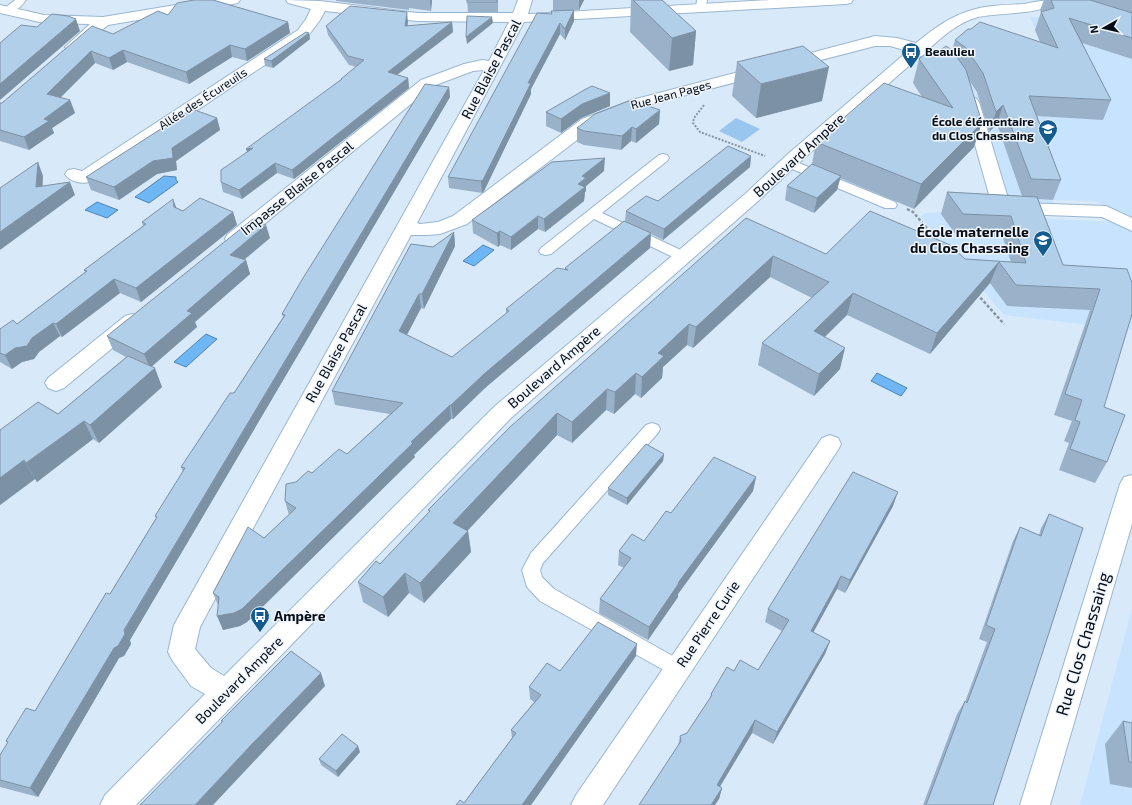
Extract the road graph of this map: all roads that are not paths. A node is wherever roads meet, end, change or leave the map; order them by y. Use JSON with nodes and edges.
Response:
{"nodes":[{"id":1,"x":21,"y":0,"type":"edge"},
{"id":2,"x":233,"y":0,"type":"edge"},
{"id":3,"x":293,"y":0,"type":"edge"},
{"id":4,"x":525,"y":0,"type":"edge"},
{"id":5,"x":846,"y":0,"type":"edge"},
{"id":6,"x":1042,"y":3,"type":"edge"},
{"id":7,"x":701,"y":4,"type":"edge"},
{"id":8,"x":320,"y":6,"type":"junction"},
{"id":9,"x":3,"y":10,"type":"edge"},
{"id":10,"x":519,"y":18,"type":"junction"},
{"id":11,"x":103,"y":21,"type":"junction"},
{"id":12,"x":919,"y":50,"type":"junction"},
{"id":13,"x":60,"y":58,"type":"edge"},
{"id":14,"x":945,"y":65,"type":"edge"},
{"id":15,"x":494,"y":66,"type":"junction"},
{"id":16,"x":965,"y":88,"type":"edge"},
{"id":17,"x":663,"y":158,"type":"dead end"},
{"id":18,"x":786,"y":166,"type":"junction"},
{"id":19,"x":74,"y":174,"type":"dead end"},
{"id":20,"x":890,"y":205,"type":"road end"},
{"id":21,"x":592,"y":213,"type":"junction"},
{"id":22,"x":1132,"y":226,"type":"edge"},
{"id":23,"x":404,"y":228,"type":"junction"},
{"id":24,"x":223,"y":248,"type":"edge"},
{"id":25,"x":546,"y":251,"type":"dead end"},
{"id":26,"x":682,"y":256,"type":"junction"},
{"id":27,"x":142,"y":313,"type":"edge"},
{"id":28,"x":56,"y":383,"type":"dead end"},
{"id":29,"x":652,"y":429,"type":"dead end"},
{"id":30,"x":830,"y":444,"type":"dead end"},
{"id":31,"x":1132,"y":484,"type":"edge"},
{"id":32,"x":678,"y":669,"type":"junction"},
{"id":33,"x":227,"y":693,"type":"junction"},
{"id":34,"x":115,"y":805,"type":"edge"},
{"id":35,"x":586,"y":805,"type":"edge"},
{"id":36,"x":1035,"y":805,"type":"edge"}],
"edges":[{"from":1,"to":9,"type":"lane"},
{"from":2,"to":11,"type":"street"},
{"from":3,"to":8,"type":"street"},
{"from":4,"to":10,"type":"street","name":"Rue Blaise Pascal"},
{"from":5,"to":7,"type":"street"},
{"from":6,"to":12,"type":"street","name":"Boulevard Ampère"},
{"from":7,"to":10,"type":"street"},
{"from":8,"to":10,"type":"street"},
{"from":8,"to":19,"type":"street","name":"Allée des Écureuils"},
{"from":9,"to":11,"type":"street"},
{"from":10,"to":15,"type":"street","name":"Rue Blaise Pascal"},
{"from":11,"to":13,"type":"street"},
{"from":12,"to":14,"type":"street","name":"Rue Jean Pages"},
{"from":12,"to":18,"type":"street","name":"Boulevard Ampère"},
{"from":12,"to":23,"type":"street","name":"Rue Jean Pages"},
{"from":15,"to":23,"type":"street","name":"Rue Blaise Pascal"},
{"from":15,"to":24,"type":"street","name":"Impasse Blaise Pascal"},
{"from":16,"to":22,"type":"street"},
{"from":17,"to":21,"type":"lane"},
{"from":18,"to":20,"type":"lane"},
{"from":18,"to":26,"type":"street","name":"Boulevard Ampère"},
{"from":21,"to":25,"type":"lane"},
{"from":21,"to":26,"type":"lane"},
{"from":23,"to":33,"type":"street","name":"Rue Blaise Pascal"},
{"from":26,"to":33,"type":"street","name":"Boulevard Ampère"},
{"from":27,"to":28,"type":"street"},
{"from":29,"to":32,"type":"lane"},
{"from":30,"to":32,"type":"street","name":"Rue Pierre Curie"},
{"from":31,"to":36,"type":"street","name":"Rue Clos Chassaing"},
{"from":32,"to":35,"type":"street","name":"Rue Pierre Curie"},
{"from":33,"to":34,"type":"street","name":"Boulevard Ampère"}]}
